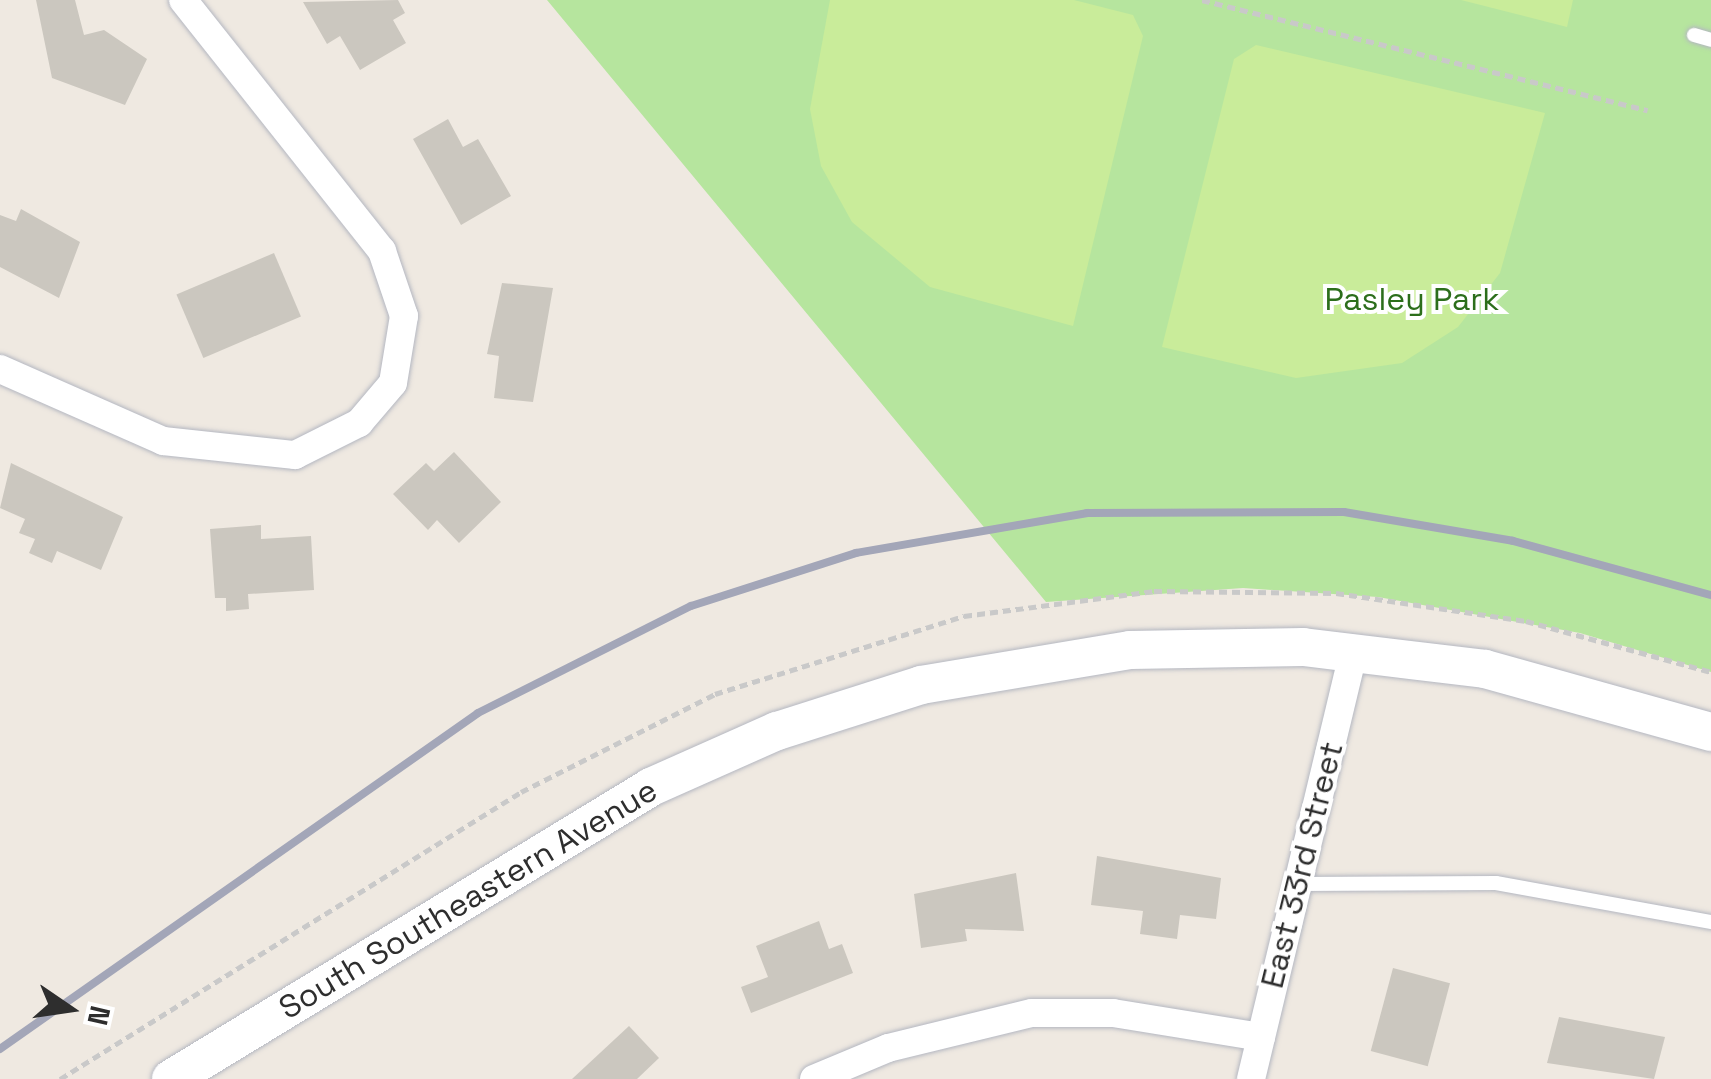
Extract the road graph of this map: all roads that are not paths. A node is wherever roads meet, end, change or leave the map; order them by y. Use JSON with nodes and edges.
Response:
{"nodes":[{"id":1,"x":183,"y":0,"type":"edge"},
{"id":2,"x":1694,"y":35,"type":"dead end"},
{"id":3,"x":1711,"y":40,"type":"edge"},
{"id":4,"x":0,"y":370,"type":"edge"},
{"id":5,"x":1354,"y":651,"type":"junction"},
{"id":6,"x":1711,"y":732,"type":"edge"},
{"id":7,"x":1298,"y":884,"type":"junction"},
{"id":8,"x":1711,"y":922,"type":"edge"},
{"id":9,"x":1261,"y":1037,"type":"junction"},
{"id":10,"x":172,"y":1079,"type":"edge"},
{"id":11,"x":814,"y":1079,"type":"edge"},
{"id":12,"x":1251,"y":1079,"type":"edge"}],
"edges":[{"from":1,"to":4,"type":"street"},
{"from":2,"to":3,"type":"lane"},
{"from":5,"to":6,"type":"main road","name":"South Southeastern Avenue"},
{"from":5,"to":7,"type":"street","name":"East 33rd Street"},
{"from":5,"to":10,"type":"main road","name":"South Southeastern Avenue"},
{"from":7,"to":8,"type":"lane"},
{"from":7,"to":9,"type":"street","name":"East 33rd Street"},
{"from":9,"to":11,"type":"street"},
{"from":9,"to":12,"type":"street","name":"East 33rd Street"}]}
